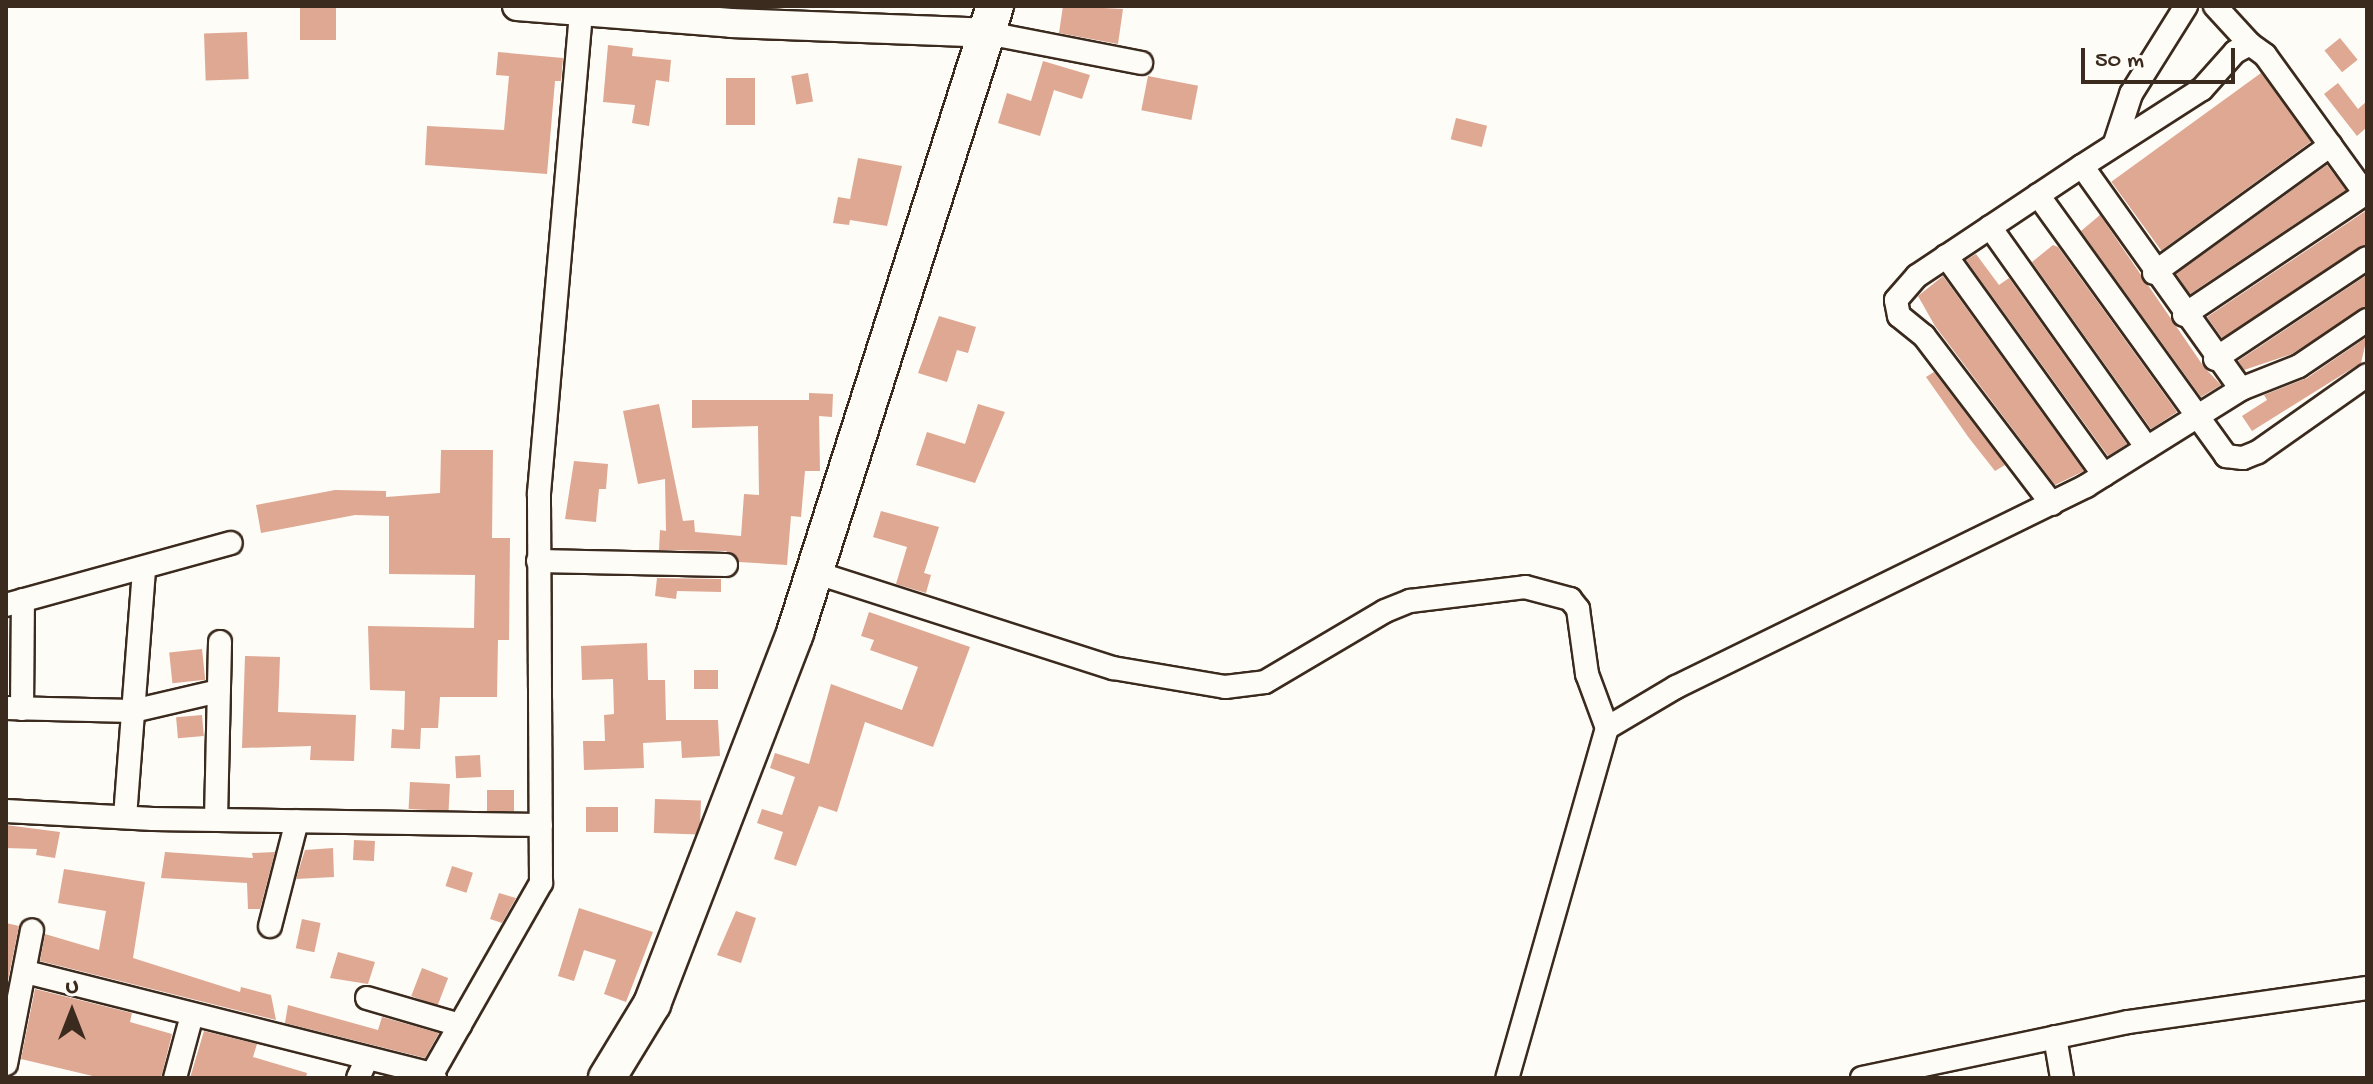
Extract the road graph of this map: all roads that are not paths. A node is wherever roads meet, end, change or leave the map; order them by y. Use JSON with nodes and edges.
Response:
{"nodes":[{"id":1,"x":517,"y":6,"type":"edge"},
{"id":2,"x":2186,"y":6,"type":"edge"},
{"id":3,"x":2215,"y":6,"type":"edge"},
{"id":4,"x":582,"y":10,"type":"edge"},
{"id":5,"x":788,"y":15,"type":"edge"},
{"id":6,"x":991,"y":19,"type":"edge"},
{"id":7,"x":2250,"y":44,"type":"junction"},
{"id":8,"x":1141,"y":63,"type":"dead end"},
{"id":9,"x":2115,"y":143,"type":"junction"},
{"id":10,"x":2331,"y":145,"type":"junction"},
{"id":11,"x":2082,"y":166,"type":"junction"},
{"id":12,"x":2038,"y":195,"type":"junction"},
{"id":13,"x":2366,"y":195,"type":"edge"},
{"id":14,"x":1990,"y":227,"type":"junction"},
{"id":15,"x":1946,"y":256,"type":"junction"},
{"id":16,"x":2367,"y":258,"type":"edge"},
{"id":17,"x":2154,"y":273,"type":"junction"},
{"id":18,"x":2184,"y":315,"type":"junction"},
{"id":19,"x":2367,"y":320,"type":"edge"},
{"id":20,"x":2215,"y":359,"type":"junction"},
{"id":21,"x":2367,"y":375,"type":"edge"},
{"id":22,"x":2241,"y":389,"type":"junction"},
{"id":23,"x":2195,"y":418,"type":"junction"},
{"id":24,"x":2147,"y":448,"type":"junction"},
{"id":25,"x":2104,"y":475,"type":"junction"},
{"id":26,"x":2052,"y":504,"type":"junction"},
{"id":27,"x":231,"y":543,"type":"dead end"},
{"id":28,"x":538,"y":561,"type":"junction"},
{"id":29,"x":726,"y":565,"type":"dead end"},
{"id":30,"x":144,"y":569,"type":"junction"},
{"id":31,"x":817,"y":573,"type":"junction"},
{"id":32,"x":15,"y":603,"type":"edge"},
{"id":33,"x":220,"y":642,"type":"dead end"},
{"id":34,"x":219,"y":691,"type":"junction"},
{"id":35,"x":14,"y":708,"type":"edge"},
{"id":36,"x":133,"y":711,"type":"junction"},
{"id":37,"x":1607,"y":728,"type":"junction"},
{"id":38,"x":6,"y":811,"type":"edge"},
{"id":39,"x":125,"y":817,"type":"junction"},
{"id":40,"x":216,"y":819,"type":"junction"},
{"id":41,"x":297,"y":821,"type":"junction"},
{"id":42,"x":541,"y":825,"type":"junction"},
{"id":43,"x":270,"y":926,"type":"dead end"},
{"id":44,"x":32,"y":930,"type":"dead end"},
{"id":45,"x":26,"y":972,"type":"junction"},
{"id":46,"x":2367,"y":988,"type":"edge"},
{"id":47,"x":367,"y":998,"type":"dead end"},
{"id":48,"x":192,"y":1015,"type":"junction"},
{"id":49,"x":460,"y":1025,"type":"junction"},
{"id":50,"x":2055,"y":1037,"type":"junction"},
{"id":51,"x":6,"y":1064,"type":"edge"},
{"id":52,"x":363,"y":1069,"type":"edge"},
{"id":53,"x":6,"y":1075,"type":"edge"},
{"id":54,"x":434,"y":1076,"type":"edge"},
{"id":55,"x":19,"y":1078,"type":"edge"},
{"id":56,"x":175,"y":1078,"type":"edge"},
{"id":57,"x":607,"y":1078,"type":"edge"},
{"id":58,"x":1507,"y":1078,"type":"edge"},
{"id":59,"x":1862,"y":1078,"type":"edge"},
{"id":60,"x":2062,"y":1078,"type":"edge"}],
"edges":[{"from":1,"to":4,"type":"street"},
{"from":2,"to":9,"type":"street"},
{"from":3,"to":7,"type":"street"},
{"from":4,"to":5,"type":"street"},
{"from":4,"to":28,"type":"street"},
{"from":5,"to":6,"type":"street"},
{"from":6,"to":8,"type":"street"},
{"from":6,"to":31,"type":"highway"},
{"from":7,"to":9,"type":"street"},
{"from":7,"to":10,"type":"street"},
{"from":9,"to":11,"type":"street"},
{"from":10,"to":13,"type":"street"},
{"from":10,"to":17,"type":"street"},
{"from":11,"to":12,"type":"street"},
{"from":11,"to":17,"type":"street"},
{"from":12,"to":14,"type":"street"},
{"from":12,"to":23,"type":"street"},
{"from":13,"to":18,"type":"street"},
{"from":14,"to":15,"type":"street"},
{"from":14,"to":24,"type":"street"},
{"from":15,"to":25,"type":"street"},
{"from":15,"to":26,"type":"street"},
{"from":16,"to":20,"type":"street"},
{"from":17,"to":18,"type":"street"},
{"from":18,"to":20,"type":"street"},
{"from":19,"to":22,"type":"street"},
{"from":20,"to":22,"type":"street"},
{"from":21,"to":23,"type":"street"},
{"from":22,"to":23,"type":"street"},
{"from":23,"to":24,"type":"street"},
{"from":24,"to":25,"type":"street"},
{"from":25,"to":26,"type":"street"},
{"from":26,"to":37,"type":"street"},
{"from":27,"to":30,"type":"street"},
{"from":28,"to":29,"type":"street"},
{"from":28,"to":42,"type":"street"},
{"from":30,"to":32,"type":"street"},
{"from":30,"to":36,"type":"street"},
{"from":31,"to":37,"type":"street"},
{"from":31,"to":57,"type":"highway"},
{"from":32,"to":35,"type":"street"},
{"from":33,"to":34,"type":"street"},
{"from":34,"to":36,"type":"street"},
{"from":34,"to":40,"type":"street"},
{"from":35,"to":36,"type":"street"},
{"from":36,"to":39,"type":"street"},
{"from":37,"to":58,"type":"street"},
{"from":38,"to":39,"type":"street"},
{"from":39,"to":40,"type":"street"},
{"from":40,"to":41,"type":"street"},
{"from":41,"to":42,"type":"street"},
{"from":41,"to":43,"type":"street"},
{"from":42,"to":49,"type":"street"},
{"from":44,"to":45,"type":"street"},
{"from":45,"to":48,"type":"street"},
{"from":45,"to":51,"type":"street"},
{"from":46,"to":50,"type":"street"},
{"from":47,"to":49,"type":"street"},
{"from":48,"to":52,"type":"street"},
{"from":48,"to":56,"type":"street"},
{"from":49,"to":54,"type":"street"},
{"from":50,"to":59,"type":"street"},
{"from":50,"to":60,"type":"street"},
{"from":52,"to":54,"type":"street"},
{"from":53,"to":55,"type":"street"}]}
